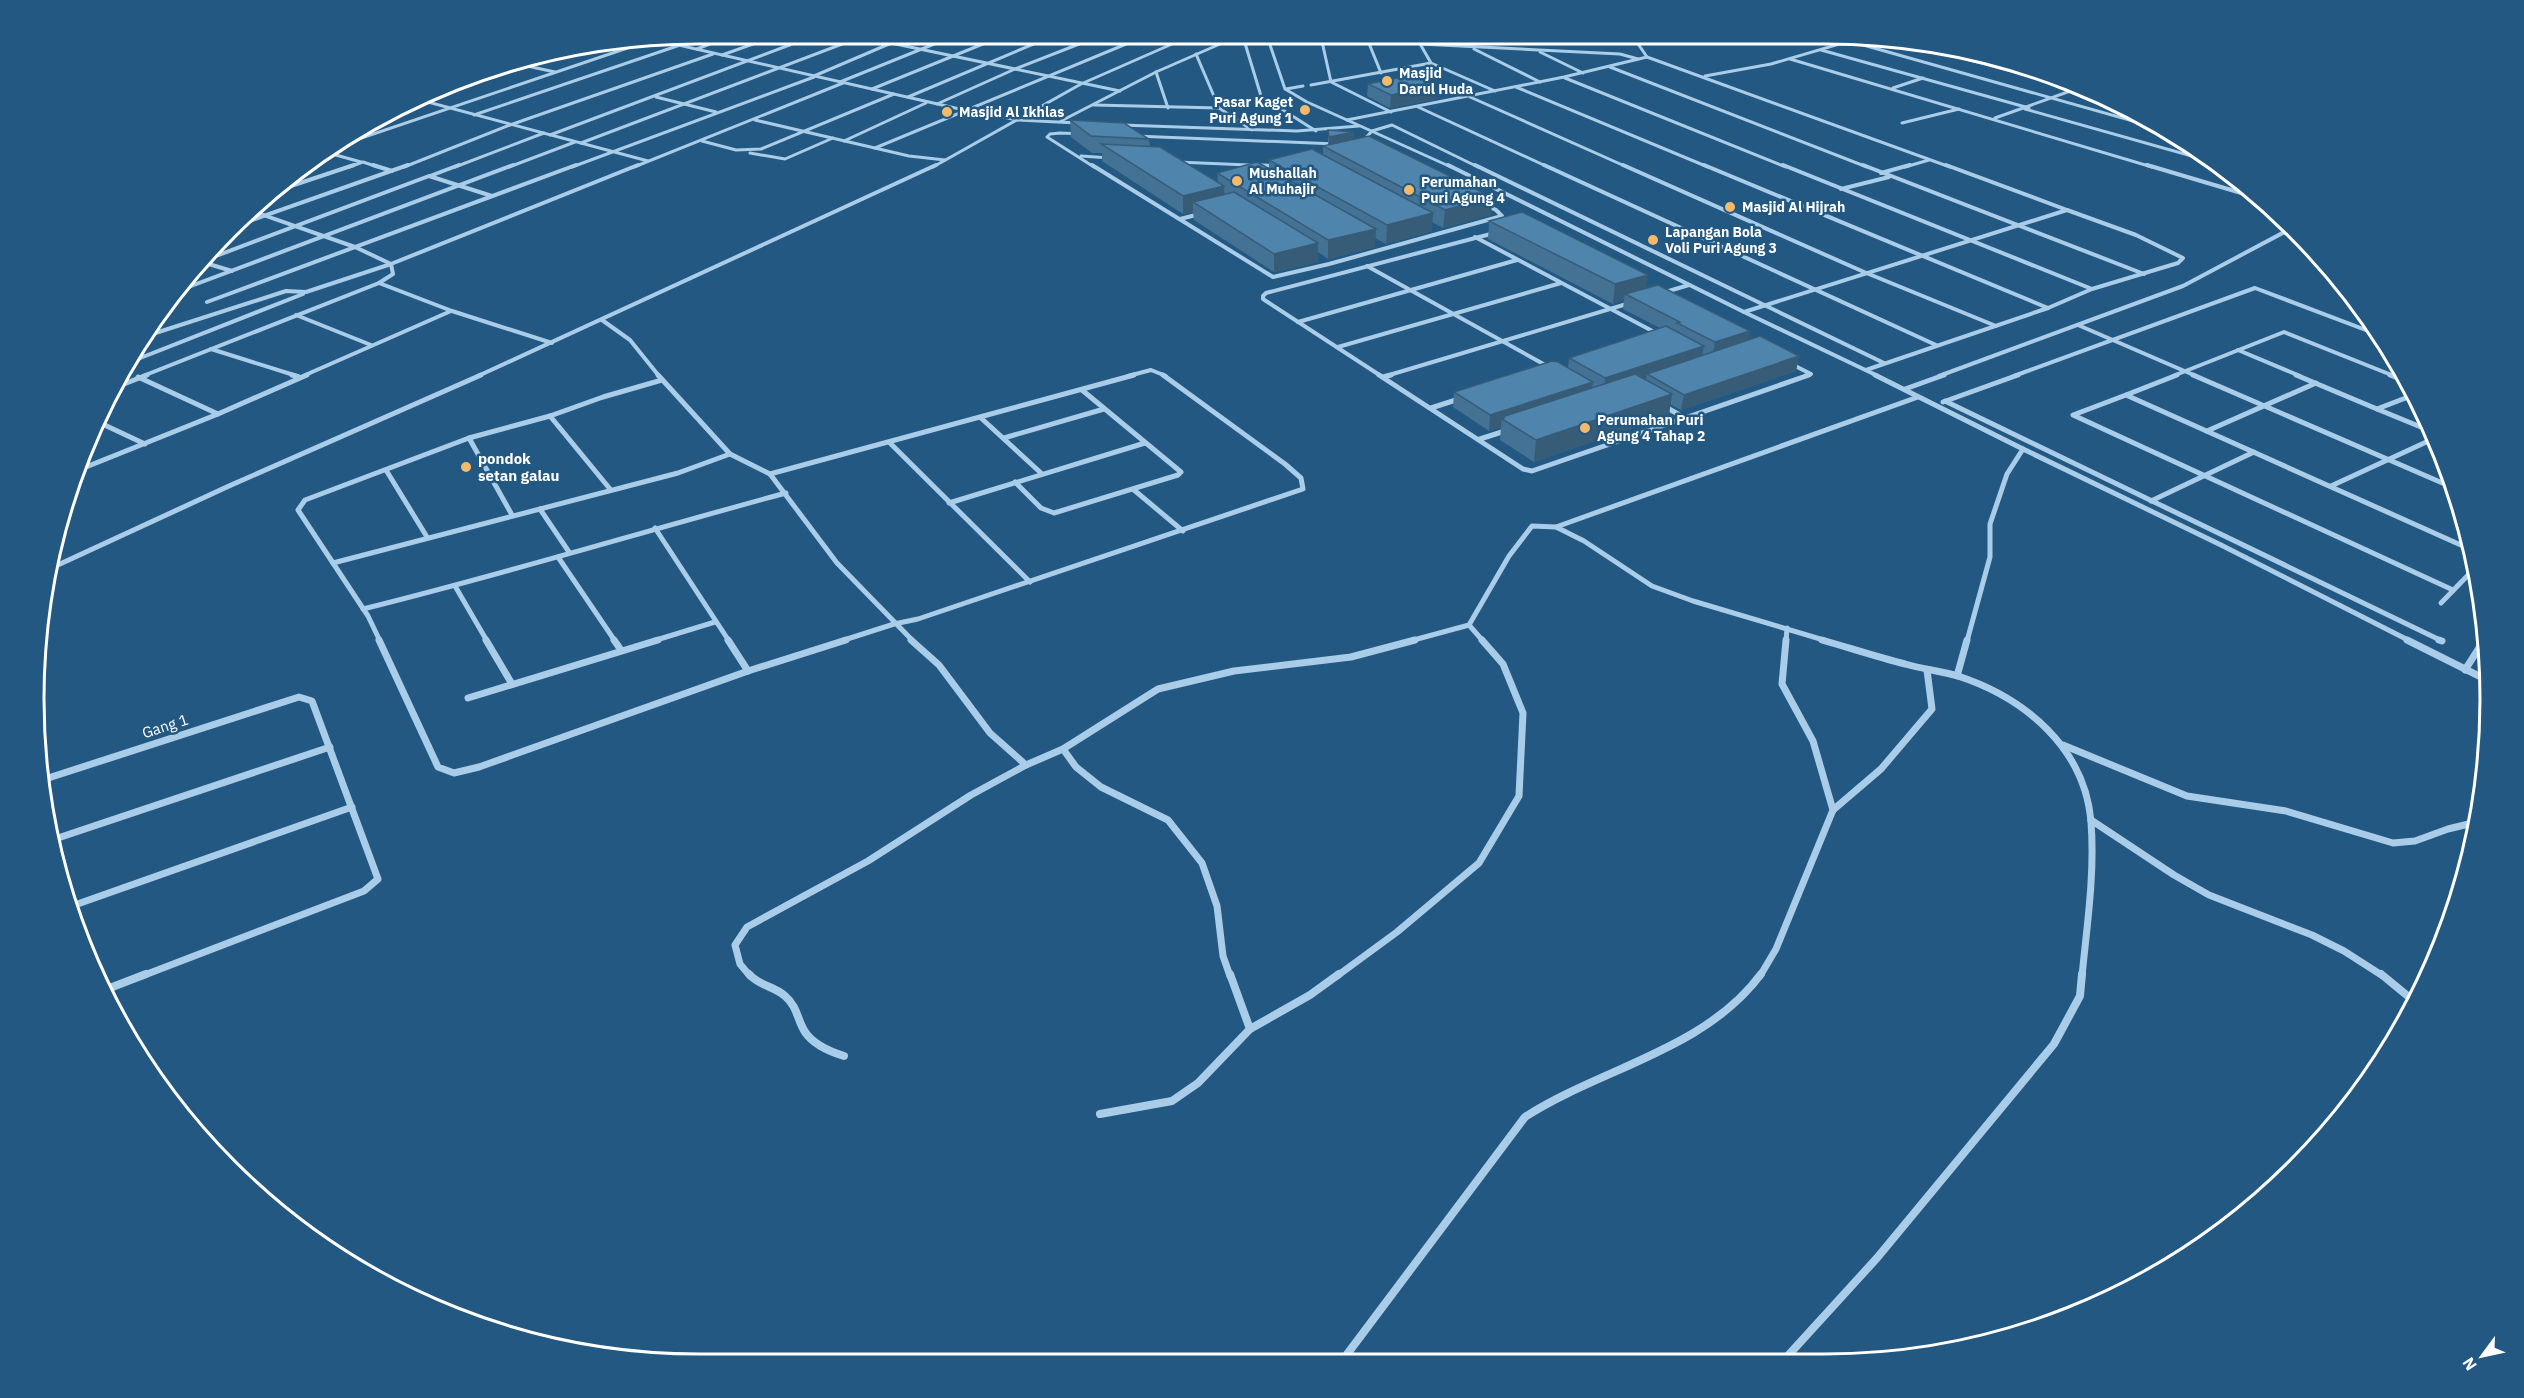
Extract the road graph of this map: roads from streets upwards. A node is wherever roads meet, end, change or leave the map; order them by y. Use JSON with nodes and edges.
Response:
{"nodes":[{"id":1,"x":709,"y":44,"type":"edge"},
{"id":2,"x":754,"y":44,"type":"edge"},
{"id":3,"x":794,"y":44,"type":"edge"},
{"id":4,"x":843,"y":44,"type":"edge"},
{"id":5,"x":888,"y":44,"type":"edge"},
{"id":6,"x":895,"y":44,"type":"edge"},
{"id":7,"x":934,"y":44,"type":"edge"},
{"id":8,"x":981,"y":44,"type":"edge"},
{"id":9,"x":1032,"y":44,"type":"edge"},
{"id":10,"x":1079,"y":44,"type":"edge"},
{"id":11,"x":1126,"y":44,"type":"edge"},
{"id":12,"x":1172,"y":44,"type":"edge"},
{"id":13,"x":1221,"y":44,"type":"edge"},
{"id":14,"x":1245,"y":44,"type":"edge"},
{"id":15,"x":1269,"y":44,"type":"edge"},
{"id":16,"x":1323,"y":44,"type":"edge"},
{"id":17,"x":1369,"y":44,"type":"edge"},
{"id":18,"x":1420,"y":44,"type":"joint"},
{"id":19,"x":1638,"y":44,"type":"edge"},
{"id":20,"x":1839,"y":44,"type":"edge"},
{"id":21,"x":681,"y":45,"type":"joint"},
{"id":22,"x":1862,"y":45,"type":"edge"},
{"id":23,"x":1470,"y":47,"type":"junction"},
{"id":24,"x":628,"y":48,"type":"edge"},
{"id":25,"x":696,"y":49,"type":"junction"},
{"id":26,"x":921,"y":49,"type":"junction"},
{"id":27,"x":1536,"y":50,"type":"junction"},
{"id":28,"x":1821,"y":50,"type":"junction"},
{"id":29,"x":714,"y":54,"type":"junction"},
{"id":30,"x":1196,"y":54,"type":"junction"},
{"id":31,"x":952,"y":55,"type":"junction"},
{"id":32,"x":722,"y":56,"type":"junction"},
{"id":33,"x":1647,"y":57,"type":"junction"},
{"id":34,"x":1638,"y":59,"type":"junction"},
{"id":35,"x":1790,"y":59,"type":"junction"},
{"id":36,"x":1976,"y":61,"type":"edge"},
{"id":37,"x":750,"y":62,"type":"junction"},
{"id":38,"x":984,"y":63,"type":"junction"},
{"id":39,"x":1431,"y":63,"type":"junction"},
{"id":40,"x":528,"y":66,"type":"edge"},
{"id":41,"x":1610,"y":67,"type":"junction"},
{"id":42,"x":782,"y":69,"type":"junction"},
{"id":43,"x":1015,"y":69,"type":"junction"},
{"id":44,"x":556,"y":72,"type":"junction"},
{"id":45,"x":1156,"y":72,"type":"junction"},
{"id":46,"x":1389,"y":72,"type":"junction"},
{"id":47,"x":1381,"y":73,"type":"junction"},
{"id":48,"x":1583,"y":73,"type":"junction"},
{"id":49,"x":2021,"y":74,"type":"edge"},
{"id":50,"x":815,"y":76,"type":"junction"},
{"id":51,"x":1048,"y":76,"type":"junction"},
{"id":52,"x":1399,"y":77,"type":"edge"},
{"id":53,"x":1564,"y":77,"type":"junction"},
{"id":54,"x":1705,"y":77,"type":"junction"},
{"id":55,"x":1923,"y":78,"type":"junction"},
{"id":56,"x":1331,"y":82,"type":"junction"},
{"id":57,"x":1541,"y":82,"type":"junction"},
{"id":58,"x":841,"y":83,"type":"junction"},
{"id":59,"x":1081,"y":84,"type":"junction"},
{"id":60,"x":1311,"y":85,"type":"dead end"},
{"id":61,"x":1303,"y":86,"type":"dead end"},
{"id":62,"x":1515,"y":87,"type":"junction"},
{"id":63,"x":1285,"y":89,"type":"junction"},
{"id":64,"x":1893,"y":89,"type":"junction"},
{"id":65,"x":871,"y":90,"type":"junction"},
{"id":66,"x":1120,"y":91,"type":"junction"},
{"id":67,"x":1495,"y":91,"type":"junction"},
{"id":68,"x":2072,"y":91,"type":"edge"},
{"id":69,"x":895,"y":94,"type":"junction"},
{"id":70,"x":656,"y":96,"type":"junction"},
{"id":71,"x":1439,"y":96,"type":"dead end"},
{"id":72,"x":907,"y":97,"type":"junction"},
{"id":73,"x":1469,"y":97,"type":"junction"},
{"id":74,"x":2051,"y":99,"type":"junction"},
{"id":75,"x":1449,"y":100,"type":"junction"},
{"id":76,"x":428,"y":102,"type":"edge"},
{"id":77,"x":927,"y":102,"type":"junction"},
{"id":78,"x":682,"y":104,"type":"junction"},
{"id":79,"x":937,"y":104,"type":"junction"},
{"id":80,"x":1094,"y":105,"type":"junction"},
{"id":81,"x":1417,"y":107,"type":"junction"},
{"id":82,"x":449,"y":108,"type":"junction"},
{"id":83,"x":1168,"y":108,"type":"junction"},
{"id":84,"x":1219,"y":108,"type":"junction"},
{"id":85,"x":1961,"y":108,"type":"junction"},
{"id":86,"x":2026,"y":108,"type":"junction"},
{"id":87,"x":964,"y":111,"type":"junction"},
{"id":88,"x":1391,"y":112,"type":"junction"},
{"id":89,"x":717,"y":113,"type":"junction"},
{"id":90,"x":474,"y":115,"type":"junction"},
{"id":91,"x":1372,"y":116,"type":"junction"},
{"id":92,"x":1995,"y":118,"type":"junction"},
{"id":93,"x":755,"y":120,"type":"junction"},
{"id":94,"x":1018,"y":120,"type":"junction"},
{"id":95,"x":1346,"y":120,"type":"junction"},
{"id":96,"x":1059,"y":122,"type":"junction"},
{"id":97,"x":2137,"y":122,"type":"edge"},
{"id":98,"x":1081,"y":123,"type":"edge"},
{"id":99,"x":1902,"y":123,"type":"dead end"},
{"id":100,"x":1115,"y":124,"type":"edge"},
{"id":101,"x":510,"y":125,"type":"junction"},
{"id":102,"x":1392,"y":125,"type":"junction"},
{"id":103,"x":1359,"y":126,"type":"junction"},
{"id":104,"x":1172,"y":127,"type":"junction"},
{"id":105,"x":1253,"y":130,"type":"junction"},
{"id":106,"x":806,"y":131,"type":"junction"},
{"id":107,"x":1317,"y":131,"type":"junction"},
{"id":108,"x":545,"y":133,"type":"junction"},
{"id":109,"x":1370,"y":133,"type":"junction"},
{"id":110,"x":550,"y":135,"type":"junction"},
{"id":111,"x":1167,"y":137,"type":"junction"},
{"id":112,"x":833,"y":138,"type":"junction"},
{"id":113,"x":357,"y":140,"type":"edge"},
{"id":114,"x":702,"y":141,"type":"junction"},
{"id":115,"x":844,"y":141,"type":"junction"},
{"id":116,"x":575,"y":142,"type":"junction"},
{"id":117,"x":581,"y":143,"type":"junction"},
{"id":118,"x":1360,"y":145,"type":"junction"},
{"id":119,"x":875,"y":148,"type":"junction"},
{"id":120,"x":1369,"y":149,"type":"junction"},
{"id":121,"x":610,"y":152,"type":"junction"},
{"id":122,"x":743,"y":152,"type":"junction"},
{"id":123,"x":1357,"y":152,"type":"edge"},
{"id":124,"x":334,"y":155,"type":"edge"},
{"id":125,"x":1080,"y":156,"type":"junction"},
{"id":126,"x":2192,"y":156,"type":"edge"},
{"id":127,"x":1116,"y":158,"type":"edge"},
{"id":128,"x":1930,"y":159,"type":"junction"},
{"id":129,"x":947,"y":160,"type":"junction"},
{"id":130,"x":648,"y":161,"type":"junction"},
{"id":131,"x":363,"y":162,"type":"junction"},
{"id":132,"x":1176,"y":162,"type":"edge"},
{"id":133,"x":393,"y":171,"type":"junction"},
{"id":134,"x":1267,"y":172,"type":"edge"},
{"id":135,"x":1881,"y":173,"type":"junction"},
{"id":136,"x":429,"y":176,"type":"junction"},
{"id":137,"x":1891,"y":177,"type":"junction"},
{"id":138,"x":458,"y":185,"type":"junction"},
{"id":139,"x":292,"y":186,"type":"edge"},
{"id":140,"x":1840,"y":189,"type":"junction"},
{"id":141,"x":2241,"y":193,"type":"edge"},
{"id":142,"x":492,"y":196,"type":"junction"},
{"id":143,"x":2067,"y":210,"type":"junction"},
{"id":144,"x":259,"y":213,"type":"edge"},
{"id":145,"x":1202,"y":214,"type":"edge"},
{"id":146,"x":266,"y":216,"type":"junction"},
{"id":147,"x":1180,"y":219,"type":"junction"},
{"id":148,"x":250,"y":221,"type":"edge"},
{"id":149,"x":2019,"y":225,"type":"junction"},
{"id":150,"x":297,"y":226,"type":"junction"},
{"id":151,"x":1434,"y":228,"type":"dead end"},
{"id":152,"x":2285,"y":232,"type":"edge"},
{"id":153,"x":1444,"y":233,"type":"junction"},
{"id":154,"x":326,"y":236,"type":"junction"},
{"id":155,"x":1475,"y":237,"type":"junction"},
{"id":156,"x":1968,"y":240,"type":"junction"},
{"id":157,"x":1375,"y":243,"type":"dead end"},
{"id":158,"x":355,"y":247,"type":"junction"},
{"id":159,"x":1385,"y":248,"type":"junction"},
{"id":160,"x":1919,"y":255,"type":"junction"},
{"id":161,"x":216,"y":256,"type":"edge"},
{"id":162,"x":1320,"y":258,"type":"edge"},
{"id":163,"x":1517,"y":260,"type":"junction"},
{"id":164,"x":208,"y":264,"type":"edge"},
{"id":165,"x":391,"y":264,"type":"junction"},
{"id":166,"x":1329,"y":264,"type":"junction"},
{"id":167,"x":1367,"y":266,"type":"junction"},
{"id":168,"x":232,"y":271,"type":"junction"},
{"id":169,"x":1864,"y":272,"type":"junction"},
{"id":170,"x":2144,"y":274,"type":"junction"},
{"id":171,"x":379,"y":283,"type":"junction"},
{"id":172,"x":1561,"y":284,"type":"junction"},
{"id":173,"x":1689,"y":285,"type":"junction"},
{"id":174,"x":190,"y":286,"type":"edge"},
{"id":175,"x":2092,"y":289,"type":"junction"},
{"id":176,"x":1408,"y":290,"type":"junction"},
{"id":177,"x":1813,"y":290,"type":"junction"},
{"id":178,"x":306,"y":292,"type":"junction"},
{"id":179,"x":1657,"y":295,"type":"junction"},
{"id":180,"x":1647,"y":298,"type":"edge"},
{"id":181,"x":1638,"y":301,"type":"edge"},
{"id":182,"x":207,"y":302,"type":"dead end"},
{"id":183,"x":1764,"y":306,"type":"junction"},
{"id":184,"x":2048,"y":308,"type":"junction"},
{"id":185,"x":1611,"y":309,"type":"junction"},
{"id":186,"x":452,"y":311,"type":"junction"},
{"id":187,"x":1744,"y":312,"type":"junction"},
{"id":188,"x":296,"y":315,"type":"junction"},
{"id":189,"x":1452,"y":315,"type":"junction"},
{"id":190,"x":602,"y":320,"type":"junction"},
{"id":191,"x":1298,"y":322,"type":"junction"},
{"id":192,"x":2078,"y":325,"type":"junction"},
{"id":193,"x":1996,"y":326,"type":"junction"},
{"id":194,"x":2367,"y":330,"type":"edge"},
{"id":195,"x":155,"y":333,"type":"edge"},
{"id":196,"x":1650,"y":339,"type":"edge"},
{"id":197,"x":2112,"y":340,"type":"junction"},
{"id":198,"x":1501,"y":342,"type":"junction"},
{"id":199,"x":553,"y":343,"type":"junction"},
{"id":200,"x":371,"y":345,"type":"junction"},
{"id":201,"x":1936,"y":345,"type":"junction"},
{"id":202,"x":1760,"y":346,"type":"junction"},
{"id":203,"x":1338,"y":347,"type":"junction"},
{"id":204,"x":211,"y":349,"type":"junction"},
{"id":205,"x":1750,"y":349,"type":"edge"},
{"id":206,"x":2238,"y":350,"type":"junction"},
{"id":207,"x":139,"y":359,"type":"edge"},
{"id":208,"x":1884,"y":363,"type":"junction"},
{"id":209,"x":1866,"y":370,"type":"junction"},
{"id":210,"x":2183,"y":371,"type":"junction"},
{"id":211,"x":1541,"y":373,"type":"edge"},
{"id":212,"x":138,"y":377,"type":"junction"},
{"id":213,"x":300,"y":377,"type":"junction"},
{"id":214,"x":1383,"y":377,"type":"junction"},
{"id":215,"x":2396,"y":377,"type":"edge"},
{"id":216,"x":662,"y":380,"type":"junction"},
{"id":217,"x":125,"y":383,"type":"edge"},
{"id":218,"x":2316,"y":383,"type":"junction"},
{"id":219,"x":1905,"y":389,"type":"junction"},
{"id":220,"x":1082,"y":390,"type":"junction"},
{"id":221,"x":2126,"y":395,"type":"junction"},
{"id":222,"x":1464,"y":397,"type":"edge"},
{"id":223,"x":1918,"y":397,"type":"junction"},
{"id":224,"x":2407,"y":397,"type":"edge"},
{"id":225,"x":1945,"y":401,"type":"junction"},
{"id":226,"x":1659,"y":404,"type":"edge"},
{"id":227,"x":1936,"y":405,"type":"junction"},
{"id":228,"x":2264,"y":407,"type":"junction"},
{"id":229,"x":1431,"y":408,"type":"junction"},
{"id":230,"x":1104,"y":409,"type":"junction"},
{"id":231,"x":2377,"y":409,"type":"junction"},
{"id":232,"x":218,"y":414,"type":"junction"},
{"id":233,"x":550,"y":416,"type":"junction"},
{"id":234,"x":981,"y":418,"type":"junction"},
{"id":235,"x":1685,"y":418,"type":"junction"},
{"id":236,"x":104,"y":425,"type":"edge"},
{"id":237,"x":2421,"y":427,"type":"edge"},
{"id":238,"x":1514,"y":428,"type":"edge"},
{"id":239,"x":2206,"y":431,"type":"junction"},
{"id":240,"x":469,"y":438,"type":"junction"},
{"id":241,"x":1004,"y":438,"type":"junction"},
{"id":242,"x":1480,"y":439,"type":"junction"},
{"id":243,"x":2428,"y":441,"type":"edge"},
{"id":244,"x":890,"y":442,"type":"junction"},
{"id":245,"x":1145,"y":443,"type":"junction"},
{"id":246,"x":145,"y":444,"type":"junction"},
{"id":247,"x":2023,"y":449,"type":"junction"},
{"id":248,"x":2254,"y":452,"type":"junction"},
{"id":249,"x":730,"y":454,"type":"junction"},
{"id":250,"x":2387,"y":460,"type":"junction"},
{"id":251,"x":86,"y":467,"type":"edge"},
{"id":252,"x":386,"y":470,"type":"junction"},
{"id":253,"x":1041,"y":473,"type":"junction"},
{"id":254,"x":770,"y":474,"type":"junction"},
{"id":255,"x":2204,"y":476,"type":"junction"},
{"id":256,"x":1015,"y":482,"type":"junction"},
{"id":257,"x":2445,"y":484,"type":"edge"},
{"id":258,"x":2331,"y":486,"type":"junction"},
{"id":259,"x":610,"y":489,"type":"junction"},
{"id":260,"x":1134,"y":490,"type":"junction"},
{"id":261,"x":786,"y":493,"type":"junction"},
{"id":262,"x":2152,"y":500,"type":"junction"},
{"id":263,"x":949,"y":503,"type":"junction"},
{"id":264,"x":2141,"y":505,"type":"junction"},
{"id":265,"x":540,"y":509,"type":"junction"},
{"id":266,"x":512,"y":515,"type":"junction"},
{"id":267,"x":1556,"y":527,"type":"junction"},
{"id":268,"x":656,"y":528,"type":"junction"},
{"id":269,"x":1183,"y":531,"type":"junction"},
{"id":270,"x":427,"y":537,"type":"junction"},
{"id":271,"x":2462,"y":545,"type":"edge"},
{"id":272,"x":569,"y":552,"type":"junction"},
{"id":273,"x":558,"y":557,"type":"junction"},
{"id":274,"x":333,"y":563,"type":"junction"},
{"id":275,"x":57,"y":565,"type":"edge"},
{"id":276,"x":2469,"y":574,"type":"edge"},
{"id":277,"x":1030,"y":582,"type":"junction"},
{"id":278,"x":455,"y":586,"type":"junction"},
{"id":279,"x":2453,"y":590,"type":"junction"},
{"id":280,"x":2441,"y":603,"type":"dead end"},
{"id":281,"x":363,"y":609,"type":"junction"},
{"id":282,"x":715,"y":622,"type":"junction"},
{"id":283,"x":894,"y":624,"type":"junction"},
{"id":284,"x":1470,"y":625,"type":"junction"},
{"id":285,"x":1787,"y":628,"type":"junction"},
{"id":286,"x":2442,"y":641,"type":"dead end"},
{"id":287,"x":2478,"y":649,"type":"edge"},
{"id":288,"x":621,"y":650,"type":"junction"},
{"id":289,"x":1927,"y":670,"type":"junction"},
{"id":290,"x":2464,"y":670,"type":"junction"},
{"id":291,"x":748,"y":671,"type":"junction"},
{"id":292,"x":1957,"y":676,"type":"junction"},
{"id":293,"x":2479,"y":677,"type":"edge"},
{"id":294,"x":512,"y":684,"type":"junction"},
{"id":295,"x":468,"y":698,"type":"dead end"},
{"id":296,"x":2063,"y":745,"type":"junction"},
{"id":297,"x":330,"y":747,"type":"junction"},
{"id":298,"x":1063,"y":749,"type":"junction"},
{"id":299,"x":1026,"y":765,"type":"junction"},
{"id":300,"x":48,"y":778,"type":"edge"},
{"id":301,"x":352,"y":807,"type":"junction"},
{"id":302,"x":1833,"y":810,"type":"junction"},
{"id":303,"x":2091,"y":820,"type":"junction"},
{"id":304,"x":2469,"y":824,"type":"edge"},
{"id":305,"x":59,"y":838,"type":"edge"},
{"id":306,"x":76,"y":904,"type":"edge"},
{"id":307,"x":110,"y":988,"type":"edge"},
{"id":308,"x":2409,"y":996,"type":"edge"},
{"id":309,"x":1250,"y":1029,"type":"junction"},
{"id":310,"x":844,"y":1056,"type":"dead end"},
{"id":311,"x":1100,"y":1113,"type":"dead end"},
{"id":312,"x":1347,"y":1354,"type":"edge"},
{"id":313,"x":1789,"y":1354,"type":"edge"}],
"edges":[{"from":1,"to":25,"type":"street"},
{"from":2,"to":32,"type":"street"},
{"from":3,"to":37,"type":"street"},
{"from":4,"to":42,"type":"street"},
{"from":5,"to":50,"type":"street"},
{"from":6,"to":26,"type":"street"},
{"from":7,"to":26,"type":"street"},
{"from":8,"to":31,"type":"street"},
{"from":9,"to":38,"type":"street"},
{"from":10,"to":43,"type":"street"},
{"from":11,"to":51,"type":"street"},
{"from":12,"to":59,"type":"street"},
{"from":13,"to":30,"type":"street"},
{"from":14,"to":107,"type":"street"},
{"from":15,"to":63,"type":"street"},
{"from":16,"to":56,"type":"street"},
{"from":17,"to":47,"type":"street"},
{"from":18,"to":23,"type":"street"},
{"from":18,"to":39,"type":"street"},
{"from":19,"to":33,"type":"street"},
{"from":20,"to":28,"type":"street"},
{"from":21,"to":25,"type":"street"},
{"from":21,"to":90,"type":"street"},
{"from":22,"to":74,"type":"street"},
{"from":23,"to":27,"type":"street"},
{"from":23,"to":57,"type":"street"},
{"from":24,"to":44,"type":"street"},
{"from":25,"to":29,"type":"street"},
{"from":26,"to":31,"type":"street"},
{"from":26,"to":58,"type":"street"},
{"from":27,"to":34,"type":"street"},
{"from":27,"to":48,"type":"street"},
{"from":28,"to":35,"type":"street"},
{"from":28,"to":55,"type":"street"},
{"from":29,"to":32,"type":"street"},
{"from":29,"to":101,"type":"street"},
{"from":30,"to":45,"type":"street"},
{"from":30,"to":84,"type":"street"},
{"from":31,"to":38,"type":"street"},
{"from":31,"to":65,"type":"street"},
{"from":32,"to":37,"type":"street"},
{"from":33,"to":34,"type":"street"},
{"from":33,"to":54,"type":"street"},
{"from":34,"to":41,"type":"street"},
{"from":35,"to":54,"type":"street"},
{"from":35,"to":64,"type":"street"},
{"from":36,"to":49,"type":"street"},
{"from":37,"to":42,"type":"street"},
{"from":37,"to":70,"type":"street"},
{"from":38,"to":43,"type":"street"},
{"from":38,"to":72,"type":"street"},
{"from":39,"to":46,"type":"street"},
{"from":39,"to":67,"type":"street"},
{"from":40,"to":44,"type":"street"},
{"from":41,"to":48,"type":"street"},
{"from":41,"to":135,"type":"street"},
{"from":42,"to":50,"type":"street"},
{"from":42,"to":78,"type":"street"},
{"from":43,"to":51,"type":"street"},
{"from":43,"to":79,"type":"street"},
{"from":44,"to":82,"type":"street"},
{"from":45,"to":66,"type":"street"},
{"from":45,"to":83,"type":"street"},
{"from":46,"to":47,"type":"street"},
{"from":46,"to":52,"type":"street"},
{"from":47,"to":56,"type":"street"},
{"from":48,"to":53,"type":"street"},
{"from":50,"to":58,"type":"street"},
{"from":50,"to":89,"type":"street"},
{"from":51,"to":59,"type":"street"},
{"from":51,"to":87,"type":"street"},
{"from":53,"to":57,"type":"street"},
{"from":53,"to":140,"type":"street"},
{"from":54,"to":128,"type":"street"},
{"from":55,"to":64,"type":"street"},
{"from":55,"to":86,"type":"street"},
{"from":56,"to":60,"type":"street"},
{"from":56,"to":88,"type":"street"},
{"from":57,"to":62,"type":"street"},
{"from":58,"to":65,"type":"street"},
{"from":58,"to":93,"type":"street"},
{"from":59,"to":66,"type":"street"},
{"from":59,"to":94,"type":"street"},
{"from":61,"to":63,"type":"street"},
{"from":62,"to":67,"type":"street"},
{"from":62,"to":160,"type":"street"},
{"from":63,"to":95,"type":"street"},
{"from":64,"to":85,"type":"street"},
{"from":65,"to":69,"type":"street"},
{"from":66,"to":80,"type":"street"},
{"from":67,"to":73,"type":"street"},
{"from":68,"to":74,"type":"street"},
{"from":69,"to":72,"type":"street"},
{"from":69,"to":106,"type":"street"},
{"from":70,"to":78,"type":"street"},
{"from":70,"to":110,"type":"street"},
{"from":71,"to":75,"type":"street"},
{"from":72,"to":77,"type":"street"},
{"from":73,"to":75,"type":"street"},
{"from":73,"to":169,"type":"street"},
{"from":74,"to":86,"type":"street"},
{"from":74,"to":97,"type":"street"},
{"from":75,"to":81,"type":"street"},
{"from":76,"to":82,"type":"street"},
{"from":77,"to":79,"type":"street"},
{"from":77,"to":115,"type":"street"},
{"from":78,"to":89,"type":"street"},
{"from":78,"to":117,"type":"street"},
{"from":79,"to":87,"type":"street"},
{"from":80,"to":83,"type":"street"},
{"from":80,"to":96,"type":"street"},
{"from":81,"to":88,"type":"street"},
{"from":81,"to":177,"type":"street"},
{"from":82,"to":90,"type":"street"},
{"from":82,"to":113,"type":"street"},
{"from":83,"to":84,"type":"street"},
{"from":84,"to":105,"type":"street"},
{"from":85,"to":92,"type":"street"},
{"from":85,"to":99,"type":"street"},
{"from":86,"to":92,"type":"street"},
{"from":86,"to":126,"type":"street"},
{"from":87,"to":94,"type":"street"},
{"from":87,"to":119,"type":"street"},
{"from":88,"to":91,"type":"street"},
{"from":89,"to":121,"type":"street"},
{"from":90,"to":101,"type":"street"},
{"from":91,"to":95,"type":"street"},
{"from":91,"to":102,"type":"street"},
{"from":92,"to":141,"type":"street"},
{"from":93,"to":106,"type":"street"},
{"from":93,"to":114,"type":"street"},
{"from":94,"to":96,"type":"street"},
{"from":94,"to":129,"type":"street"},
{"from":95,"to":103,"type":"street"},
{"from":96,"to":98,"type":"street"},
{"from":100,"to":104,"type":"street"},
{"from":101,"to":108,"type":"street"},
{"from":101,"to":133,"type":"street"},
{"from":102,"to":109,"type":"street"},
{"from":102,"to":183,"type":"street"},
{"from":103,"to":107,"type":"street"},
{"from":103,"to":109,"type":"street"},
{"from":104,"to":105,"type":"street"},
{"from":104,"to":111,"type":"street"},
{"from":105,"to":107,"type":"street"},
{"from":106,"to":112,"type":"street"},
{"from":106,"to":122,"type":"street"},
{"from":108,"to":110,"type":"street"},
{"from":108,"to":136,"type":"street"},
{"from":109,"to":118,"type":"street"},
{"from":109,"to":173,"type":"street"},
{"from":110,"to":116,"type":"street"},
{"from":111,"to":118,"type":"street"},
{"from":111,"to":125,"type":"street"},
{"from":112,"to":115,"type":"street"},
{"from":112,"to":122,"type":"street"},
{"from":114,"to":122,"type":"street"},
{"from":114,"to":130,"type":"street"},
{"from":115,"to":119,"type":"street"},
{"from":116,"to":117,"type":"street"},
{"from":116,"to":138,"type":"street"},
{"from":117,"to":121,"type":"street"},
{"from":118,"to":120,"type":"street"},
{"from":119,"to":129,"type":"street"},
{"from":120,"to":123,"type":"street"},
{"from":120,"to":153,"type":"street"},
{"from":121,"to":130,"type":"street"},
{"from":121,"to":142,"type":"street"},
{"from":124,"to":131,"type":"street"},
{"from":125,"to":127,"type":"street"},
{"from":125,"to":147,"type":"street"},
{"from":128,"to":135,"type":"street"},
{"from":128,"to":143,"type":"street"},
{"from":129,"to":190,"type":"street"},
{"from":130,"to":165,"type":"street"},
{"from":131,"to":133,"type":"street"},
{"from":131,"to":139,"type":"street"},
{"from":132,"to":134,"type":"street"},
{"from":133,"to":146,"type":"street"},
{"from":135,"to":137,"type":"street"},
{"from":136,"to":138,"type":"street"},
{"from":136,"to":150,"type":"street"},
{"from":137,"to":140,"type":"street"},
{"from":137,"to":149,"type":"street"},
{"from":138,"to":142,"type":"street"},
{"from":138,"to":154,"type":"street"},
{"from":140,"to":156,"type":"street"},
{"from":142,"to":158,"type":"street"},
{"from":143,"to":149,"type":"street"},
{"from":143,"to":170,"type":"street"},
{"from":144,"to":146,"type":"street"},
{"from":145,"to":147,"type":"street"},
{"from":146,"to":148,"type":"street"},
{"from":146,"to":150,"type":"street"},
{"from":147,"to":166,"type":"street"},
{"from":149,"to":156,"type":"street"},
{"from":149,"to":170,"type":"street"},
{"from":150,"to":154,"type":"street"},
{"from":150,"to":161,"type":"street"},
{"from":151,"to":153,"type":"street"},
{"from":152,"to":192,"type":"street"},
{"from":153,"to":159,"type":"street"},
{"from":154,"to":158,"type":"street"},
{"from":154,"to":168,"type":"street"},
{"from":155,"to":163,"type":"street"},
{"from":155,"to":167,"type":"street"},
{"from":155,"to":179,"type":"street"},
{"from":156,"to":160,"type":"street"},
{"from":156,"to":175,"type":"street"},
{"from":157,"to":159,"type":"street"},
{"from":158,"to":165,"type":"street"},
{"from":158,"to":182,"type":"street"},
{"from":159,"to":166,"type":"street"},
{"from":160,"to":169,"type":"street"},
{"from":160,"to":184,"type":"street"},
{"from":162,"to":166,"type":"street"},
{"from":163,"to":172,"type":"street"},
{"from":163,"to":176,"type":"street"},
{"from":164,"to":168,"type":"street"},
{"from":165,"to":171,"type":"street"},
{"from":165,"to":178,"type":"street"},
{"from":167,"to":176,"type":"street"},
{"from":167,"to":191,"type":"street"},
{"from":168,"to":174,"type":"street"},
{"from":169,"to":177,"type":"street"},
{"from":169,"to":193,"type":"street"},
{"from":170,"to":175,"type":"street"},
{"from":171,"to":186,"type":"street"},
{"from":171,"to":188,"type":"street"},
{"from":172,"to":185,"type":"street"},
{"from":172,"to":189,"type":"street"},
{"from":173,"to":179,"type":"street"},
{"from":173,"to":187,"type":"street"},
{"from":175,"to":184,"type":"street"},
{"from":176,"to":189,"type":"street"},
{"from":176,"to":191,"type":"street"},
{"from":177,"to":183,"type":"street"},
{"from":177,"to":201,"type":"street"},
{"from":178,"to":195,"type":"street"},
{"from":178,"to":207,"type":"street"},
{"from":179,"to":180,"type":"street"},
{"from":179,"to":202,"type":"street"},
{"from":181,"to":185,"type":"street"},
{"from":183,"to":187,"type":"street"},
{"from":183,"to":208,"type":"street"},
{"from":184,"to":193,"type":"street"},
{"from":185,"to":196,"type":"street"},
{"from":185,"to":198,"type":"street"},
{"from":186,"to":199,"type":"street"},
{"from":186,"to":200,"type":"street"},
{"from":187,"to":209,"type":"street"},
{"from":188,"to":200,"type":"street"},
{"from":188,"to":204,"type":"street"},
{"from":189,"to":198,"type":"street"},
{"from":189,"to":203,"type":"street"},
{"from":190,"to":199,"type":"street"},
{"from":190,"to":216,"type":"street"},
{"from":191,"to":203,"type":"street"},
{"from":192,"to":197,"type":"street"},
{"from":192,"to":219,"type":"street"},
{"from":193,"to":201,"type":"street"},
{"from":194,"to":197,"type":"street"},
{"from":197,"to":210,"type":"street"},
{"from":197,"to":225,"type":"street"},
{"from":198,"to":211,"type":"street"},
{"from":198,"to":214,"type":"street"},
{"from":199,"to":275,"type":"street"},
{"from":200,"to":213,"type":"street"},
{"from":201,"to":208,"type":"street"},
{"from":202,"to":205,"type":"street"},
{"from":202,"to":235,"type":"street"},
{"from":203,"to":214,"type":"street"},
{"from":204,"to":212,"type":"street"},
{"from":204,"to":213,"type":"street"},
{"from":206,"to":210,"type":"street"},
{"from":206,"to":215,"type":"street"},
{"from":206,"to":218,"type":"street"},
{"from":208,"to":209,"type":"street"},
{"from":209,"to":219,"type":"street"},
{"from":210,"to":221,"type":"street"},
{"from":210,"to":228,"type":"street"},
{"from":212,"to":217,"type":"street"},
{"from":212,"to":232,"type":"street"},
{"from":213,"to":232,"type":"street"},
{"from":214,"to":229,"type":"street"},
{"from":216,"to":233,"type":"street"},
{"from":216,"to":249,"type":"street"},
{"from":218,"to":228,"type":"street"},
{"from":218,"to":231,"type":"street"},
{"from":219,"to":223,"type":"street"},
{"from":220,"to":230,"type":"street"},
{"from":220,"to":234,"type":"street"},
{"from":220,"to":269,"type":"street"},
{"from":221,"to":239,"type":"street"},
{"from":221,"to":255,"type":"street"},
{"from":222,"to":229,"type":"street"},
{"from":223,"to":227,"type":"street"},
{"from":223,"to":267,"type":"street"},
{"from":224,"to":231,"type":"street"},
{"from":225,"to":227,"type":"street"},
{"from":225,"to":262,"type":"street"},
{"from":226,"to":235,"type":"street"},
{"from":227,"to":247,"type":"street"},
{"from":228,"to":239,"type":"street"},
{"from":228,"to":250,"type":"street"},
{"from":229,"to":242,"type":"street"},
{"from":230,"to":241,"type":"street"},
{"from":230,"to":245,"type":"street"},
{"from":231,"to":237,"type":"street"},
{"from":232,"to":246,"type":"street"},
{"from":233,"to":240,"type":"street"},
{"from":233,"to":259,"type":"street"},
{"from":234,"to":241,"type":"street"},
{"from":234,"to":244,"type":"street"},
{"from":235,"to":242,"type":"street"},
{"from":236,"to":246,"type":"street"},
{"from":238,"to":242,"type":"street"},
{"from":239,"to":248,"type":"street"},
{"from":240,"to":252,"type":"street"},
{"from":240,"to":266,"type":"street"},
{"from":241,"to":253,"type":"street"},
{"from":243,"to":250,"type":"street"},
{"from":244,"to":254,"type":"street"},
{"from":244,"to":263,"type":"street"},
{"from":245,"to":253,"type":"street"},
{"from":245,"to":260,"type":"street"},
{"from":246,"to":251,"type":"street"},
{"from":247,"to":264,"type":"street"},
{"from":247,"to":292,"type":"street"},
{"from":248,"to":255,"type":"street"},
{"from":248,"to":258,"type":"street"},
{"from":249,"to":254,"type":"street"},
{"from":249,"to":259,"type":"street"},
{"from":250,"to":257,"type":"street"},
{"from":250,"to":258,"type":"street"},
{"from":252,"to":270,"type":"street"},
{"from":252,"to":274,"type":"street"},
{"from":253,"to":256,"type":"street"},
{"from":254,"to":261,"type":"street"},
{"from":255,"to":262,"type":"street"},
{"from":255,"to":279,"type":"street"},
{"from":256,"to":260,"type":"street"},
{"from":256,"to":263,"type":"street"},
{"from":258,"to":271,"type":"street"},
{"from":259,"to":265,"type":"street"},
{"from":260,"to":269,"type":"street"},
{"from":261,"to":268,"type":"street"},
{"from":261,"to":283,"type":"street"},
{"from":262,"to":264,"type":"street"},
{"from":262,"to":286,"type":"street"},
{"from":263,"to":277,"type":"street"},
{"from":264,"to":290,"type":"street"},
{"from":265,"to":266,"type":"street"},
{"from":265,"to":272,"type":"street"},
{"from":266,"to":270,"type":"street"},
{"from":267,"to":284,"type":"street"},
{"from":267,"to":285,"type":"street"},
{"from":268,"to":272,"type":"street"},
{"from":268,"to":282,"type":"street"},
{"from":269,"to":277,"type":"street"},
{"from":270,"to":274,"type":"street"},
{"from":272,"to":273,"type":"street"},
{"from":273,"to":278,"type":"street"},
{"from":273,"to":288,"type":"street"},
{"from":274,"to":281,"type":"street"},
{"from":276,"to":279,"type":"street"},
{"from":277,"to":283,"type":"street"},
{"from":278,"to":281,"type":"street"},
{"from":278,"to":294,"type":"street"},
{"from":279,"to":280,"type":"street"},
{"from":281,"to":291,"type":"street"},
{"from":282,"to":288,"type":"street"},
{"from":282,"to":291,"type":"street"},
{"from":283,"to":291,"type":"street"},
{"from":283,"to":299,"type":"street"},
{"from":284,"to":298,"type":"street"},
{"from":284,"to":309,"type":"street"},
{"from":285,"to":289,"type":"street"},
{"from":285,"to":302,"type":"street"},
{"from":287,"to":290,"type":"street"},
{"from":288,"to":294,"type":"street"},
{"from":289,"to":292,"type":"street"},
{"from":289,"to":302,"type":"street"},
{"from":290,"to":293,"type":"street"},
{"from":292,"to":296,"type":"street"},
{"from":294,"to":295,"type":"street"},
{"from":296,"to":303,"type":"street"},
{"from":296,"to":304,"type":"street"},
{"from":297,"to":300,"type":"street","name":"Gang 1"},
{"from":297,"to":301,"type":"street"},
{"from":297,"to":305,"type":"street"},
{"from":298,"to":299,"type":"street"},
{"from":298,"to":309,"type":"street"},
{"from":299,"to":310,"type":"street"},
{"from":301,"to":306,"type":"street"},
{"from":301,"to":307,"type":"street"},
{"from":302,"to":312,"type":"street"},
{"from":303,"to":308,"type":"street"},
{"from":303,"to":313,"type":"street"},
{"from":309,"to":311,"type":"street"}]}
